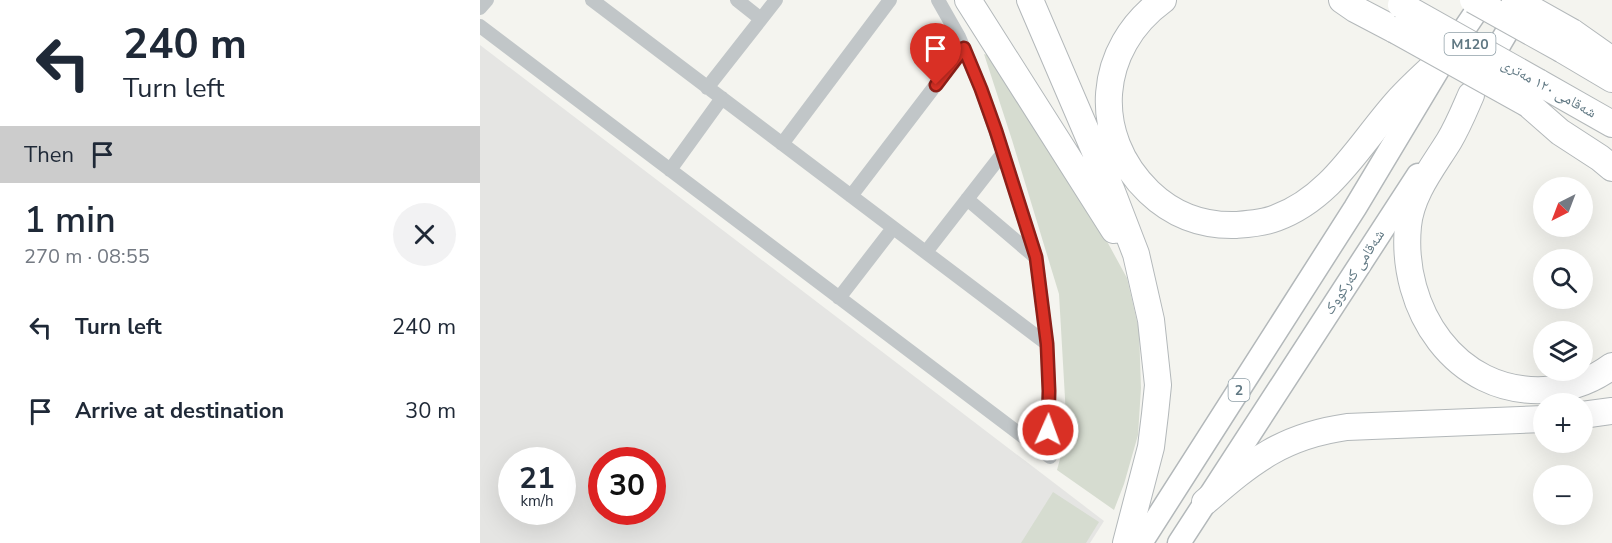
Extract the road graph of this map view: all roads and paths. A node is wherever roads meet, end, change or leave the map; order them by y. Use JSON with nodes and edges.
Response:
{"nodes":[{"id":1,"x":487,"y":0,"type":"edge"},
{"id":2,"x":592,"y":0,"type":"edge"},
{"id":3,"x":737,"y":0,"type":"edge"},
{"id":4,"x":776,"y":0,"type":"edge"},
{"id":5,"x":890,"y":0,"type":"edge"},
{"id":6,"x":938,"y":0,"type":"edge"},
{"id":7,"x":968,"y":0,"type":"edge"},
{"id":8,"x":1030,"y":0,"type":"edge"},
{"id":9,"x":1163,"y":0,"type":"edge"},
{"id":10,"x":1325,"y":0,"type":"edge"},
{"id":11,"x":1473,"y":0,"type":"edge"},
{"id":12,"x":1484,"y":0,"type":"edge"},
{"id":13,"x":1397,"y":3,"type":"edge"},
{"id":14,"x":1348,"y":5,"type":"edge"},
{"id":15,"x":1521,"y":5,"type":"edge"},
{"id":16,"x":480,"y":8,"type":"edge"},
{"id":17,"x":761,"y":18,"type":"junction"},
{"id":18,"x":480,"y":26,"type":"edge"},
{"id":19,"x":1568,"y":41,"type":"junction"},
{"id":20,"x":964,"y":48,"type":"junction"},
{"id":21,"x":1612,"y":52,"type":"edge"},
{"id":22,"x":1448,"y":53,"type":"junction"},
{"id":23,"x":1612,"y":60,"type":"edge"},
{"id":24,"x":1612,"y":79,"type":"edge"},
{"id":25,"x":707,"y":88,"type":"junction"},
{"id":26,"x":1533,"y":93,"type":"junction"},
{"id":27,"x":1471,"y":95,"type":"junction"},
{"id":28,"x":722,"y":98,"type":"junction"},
{"id":29,"x":1612,"y":124,"type":"edge"},
{"id":30,"x":782,"y":144,"type":"junction"},
{"id":31,"x":1003,"y":153,"type":"junction"},
{"id":32,"x":1612,"y":154,"type":"edge"},
{"id":33,"x":1612,"y":168,"type":"edge"},
{"id":34,"x":670,"y":170,"type":"junction"},
{"id":35,"x":851,"y":196,"type":"junction"},
{"id":36,"x":967,"y":200,"type":"junction"},
{"id":37,"x":893,"y":228,"type":"junction"},
{"id":38,"x":926,"y":252,"type":"junction"},
{"id":39,"x":1036,"y":257,"type":"junction"},
{"id":40,"x":839,"y":298,"type":"junction"},
{"id":41,"x":1147,"y":298,"type":"junction"},
{"id":42,"x":1047,"y":344,"type":"junction"},
{"id":43,"x":1612,"y":366,"type":"edge"},
{"id":44,"x":1533,"y":420,"type":"edge"},
{"id":45,"x":1205,"y":502,"type":"junction"},
{"id":46,"x":1126,"y":543,"type":"edge"},
{"id":47,"x":1141,"y":543,"type":"edge"},
{"id":48,"x":1179,"y":543,"type":"edge"}],
"edges":[{"from":1,"to":16,"type":"street"},
{"from":2,"to":25,"type":"street"},
{"from":3,"to":17,"type":"street"},
{"from":4,"to":17,"type":"street"},
{"from":5,"to":30,"type":"street"},
{"from":6,"to":20,"type":"street"},
{"from":7,"to":41,"type":"highway"},
{"from":8,"to":41,"type":"highway"},
{"from":9,"to":22,"type":"highway"},
{"from":10,"to":14,"type":"highway"},
{"from":11,"to":19,"type":"highway","number":"M120","bridge":true},
{"from":12,"to":22,"type":"highway","number":"2"},
{"from":13,"to":26,"type":"highway","name":"شەقامی ١٢٠ مەتری","number":"M120","bridge":true},
{"from":14,"to":26,"type":"highway","bridge":true},
{"from":15,"to":19,"type":"highway","bridge":true},
{"from":15,"to":27,"type":"highway","name":"شەقامی کەرکووک","number":"2"},
{"from":17,"to":25,"type":"street"},
{"from":18,"to":34,"type":"street"},
{"from":19,"to":21,"type":"highway"},
{"from":19,"to":23,"type":"highway"},
{"from":19,"to":24,"type":"highway","number":"M120"},
{"from":20,"to":31,"type":"street"},
{"from":20,"to":35,"type":"street"},
{"from":22,"to":47,"type":"highway","number":"2"},
{"from":25,"to":28,"type":"street"},
{"from":26,"to":29,"type":"highway","name":"شەقامی ١٢٠ مەتری","number":"M120"},
{"from":26,"to":32,"type":"highway"},
{"from":26,"to":33,"type":"highway"},
{"from":27,"to":43,"type":"highway"},
{"from":27,"to":45,"type":"highway","name":"شەقامی کەرکووک","number":"2"},
{"from":28,"to":30,"type":"street"},
{"from":28,"to":34,"type":"street"},
{"from":30,"to":35,"type":"street"},
{"from":31,"to":36,"type":"street"},
{"from":31,"to":39,"type":"street"},
{"from":34,"to":40,"type":"street"},
{"from":35,"to":37,"type":"street"},
{"from":36,"to":38,"type":"street"},
{"from":36,"to":39,"type":"street"},
{"from":37,"to":38,"type":"street"},
{"from":37,"to":40,"type":"street"},
{"from":38,"to":42,"type":"street"},
{"from":39,"to":42,"type":"street"},
{"from":40,"to":42,"type":"street"},
{"from":41,"to":46,"type":"highway"},
{"from":44,"to":45,"type":"highway"},
{"from":45,"to":48,"type":"highway","name":"شەقامی کەرکووک","number":"2"}]}
